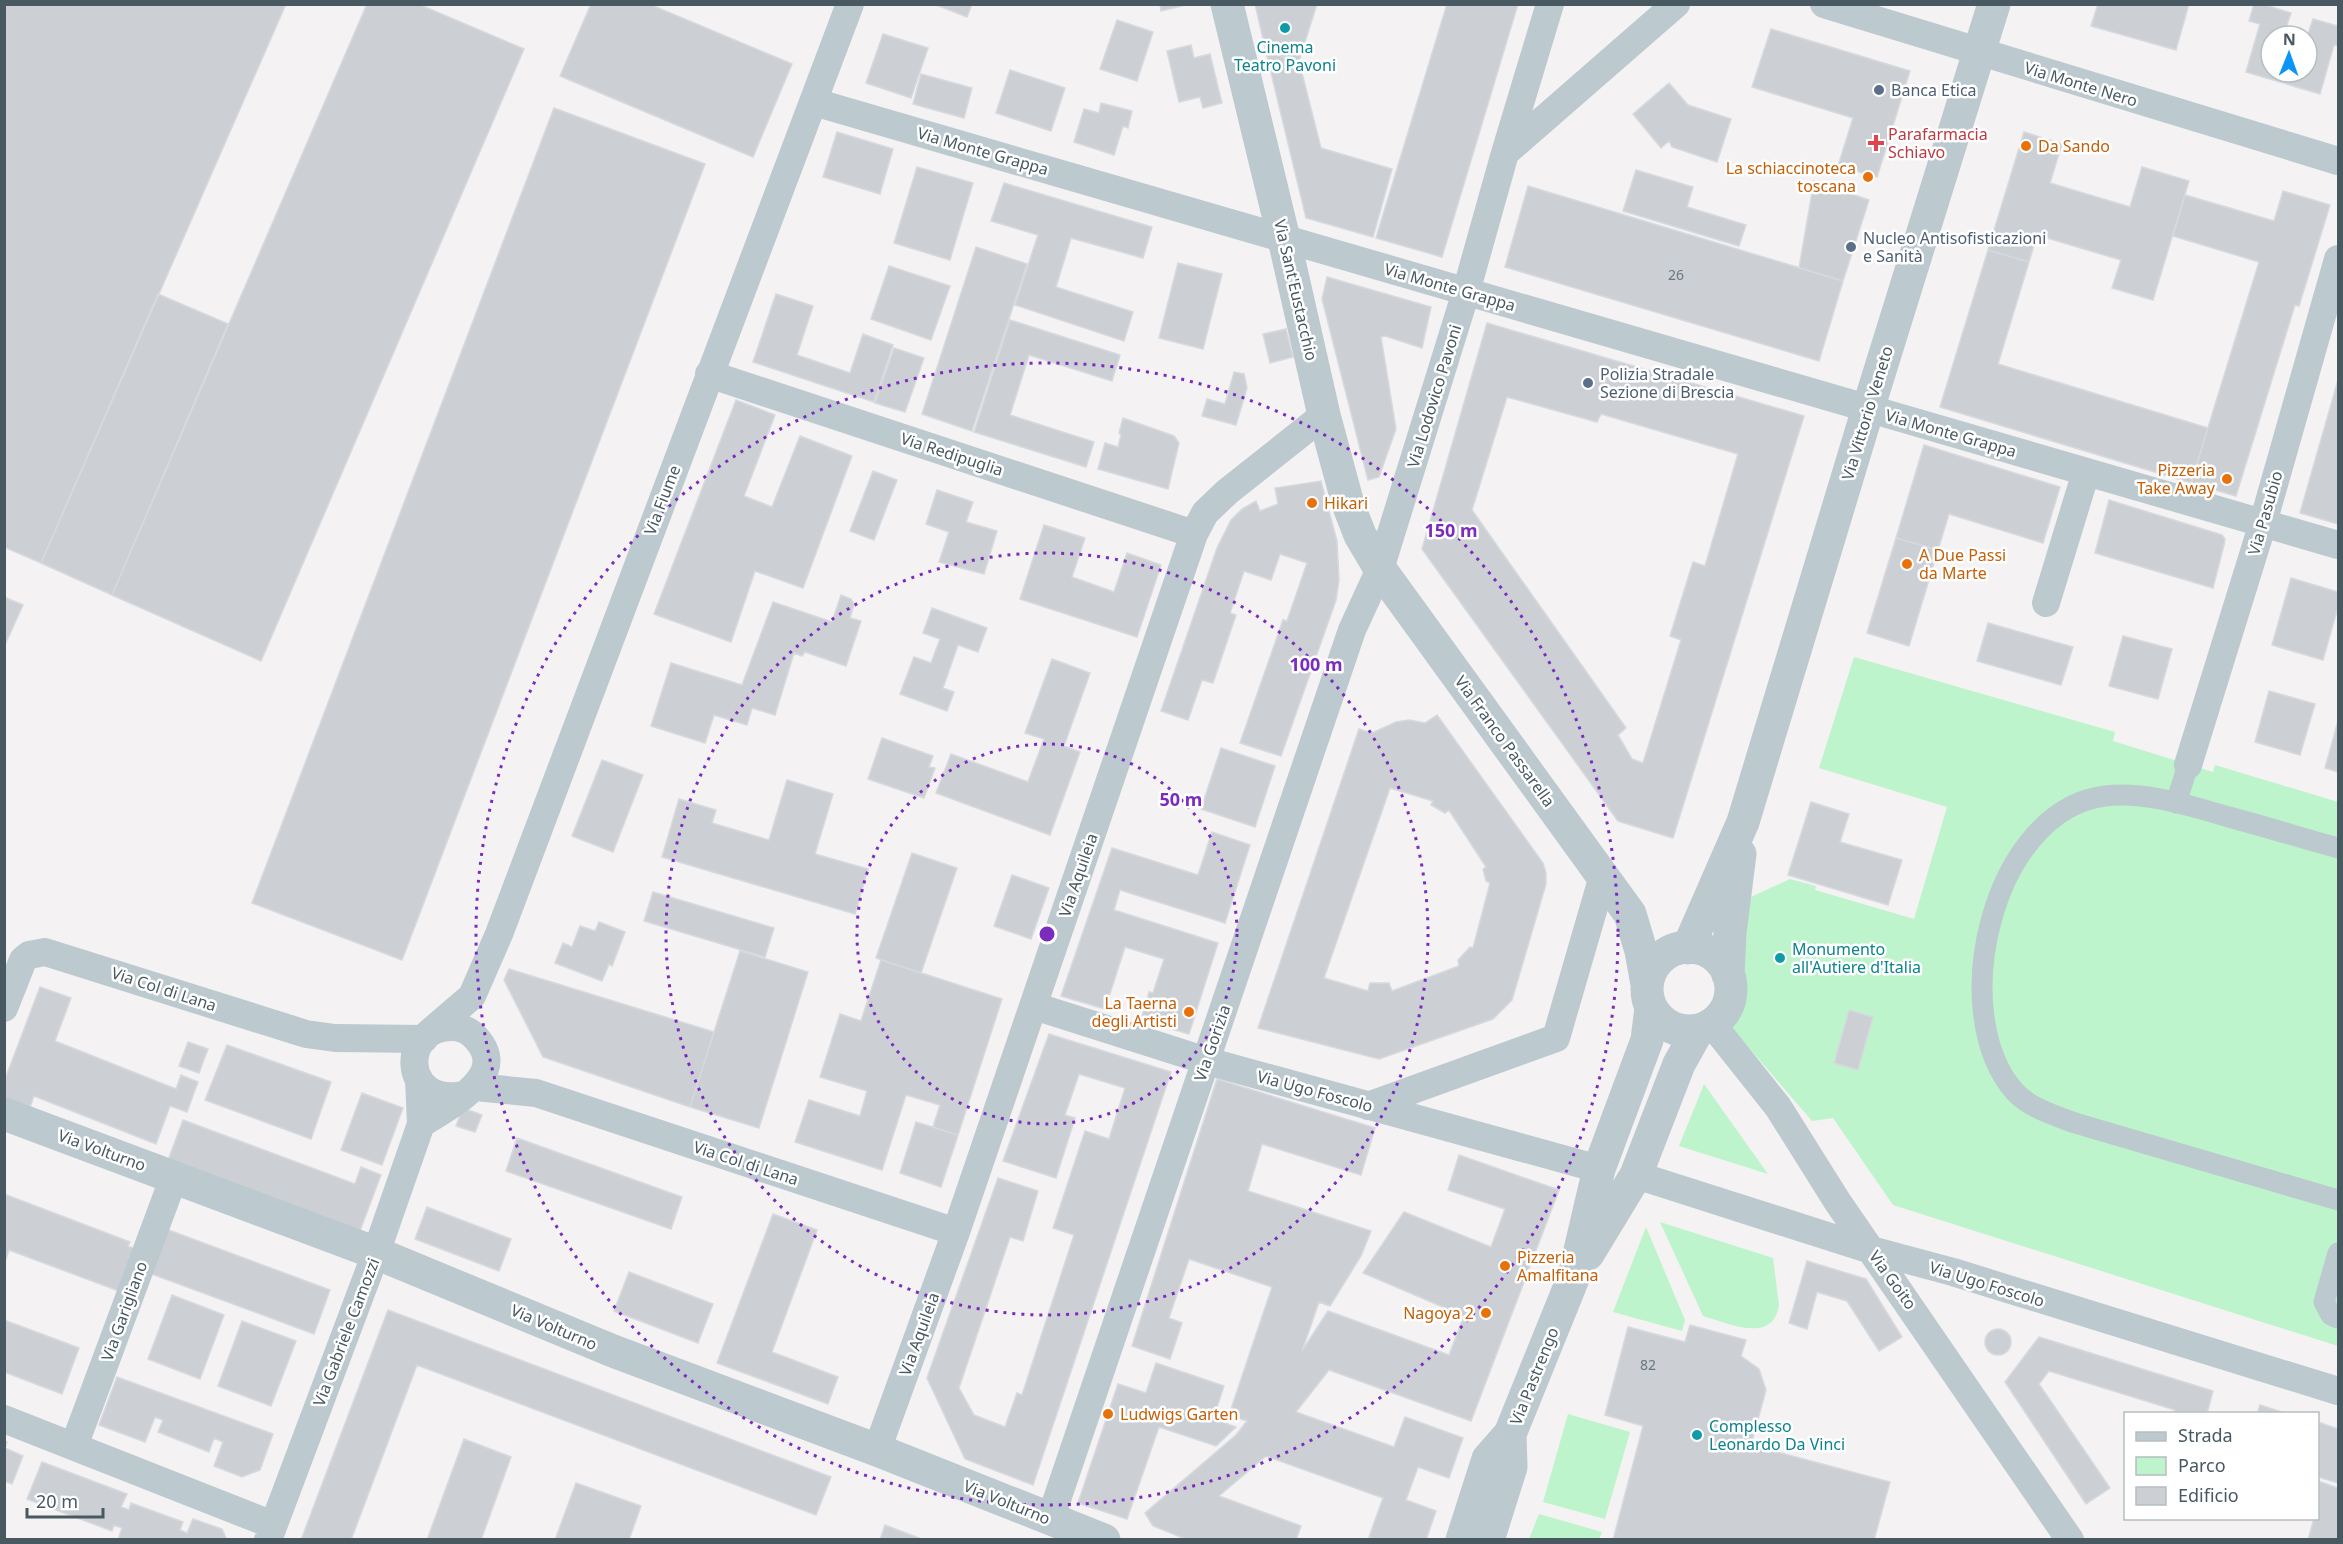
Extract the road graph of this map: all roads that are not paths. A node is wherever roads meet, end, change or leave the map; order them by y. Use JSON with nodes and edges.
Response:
{"nodes":[{"id":1,"x":850,"y":4,"type":"edge"},
{"id":2,"x":1227,"y":4,"type":"edge"},
{"id":3,"x":1550,"y":4,"type":"edge"},
{"id":4,"x":1676,"y":4,"type":"edge"},
{"id":5,"x":1824,"y":4,"type":"edge"},
{"id":6,"x":1994,"y":4,"type":"edge"},
{"id":7,"x":1979,"y":53,"type":"junction"},
{"id":8,"x":814,"y":102,"type":"junction"},
{"id":9,"x":1505,"y":153,"type":"junction"},
{"id":10,"x":2338,"y":161,"type":"edge"},
{"id":11,"x":1284,"y":239,"type":"junction"},
{"id":12,"x":2338,"y":259,"type":"edge"},
{"id":13,"x":1467,"y":292,"type":"junction"},
{"id":14,"x":709,"y":374,"type":"junction"},
{"id":15,"x":1868,"y":409,"type":"junction"},
{"id":16,"x":1324,"y":415,"type":"junction"},
{"id":17,"x":2086,"y":472,"type":"junction"},
{"id":18,"x":2263,"y":523,"type":"junction"},
{"id":19,"x":1194,"y":534,"type":"junction"},
{"id":20,"x":2338,"y":545,"type":"edge"},
{"id":21,"x":1380,"y":569,"type":"junction"},
{"id":22,"x":2046,"y":603,"type":"dead end"},
{"id":23,"x":2188,"y":765,"type":"joint"},
{"id":24,"x":2176,"y":803,"type":"junction"},
{"id":25,"x":1743,"y":822,"type":"junction"},
{"id":26,"x":2338,"y":848,"type":"edge"},
{"id":27,"x":1603,"y":876,"type":"junction"},
{"id":28,"x":1630,"y":914,"type":"junction"},
{"id":29,"x":1684,"y":948,"type":"junction"},
{"id":30,"x":1728,"y":975,"type":"junction"},
{"id":31,"x":472,"y":996,"type":"junction"},
{"id":32,"x":1649,"y":996,"type":"junction"},
{"id":33,"x":1034,"y":1006,"type":"junction"},
{"id":34,"x":4,"y":1008,"type":"edge"},
{"id":35,"x":1705,"y":1027,"type":"junction"},
{"id":36,"x":426,"y":1036,"type":"junction"},
{"id":37,"x":358,"y":1039,"type":"junction"},
{"id":38,"x":483,"y":1049,"type":"junction"},
{"id":39,"x":1207,"y":1061,"type":"junction"},
{"id":40,"x":417,"y":1076,"type":"junction"},
{"id":41,"x":470,"y":1091,"type":"junction"},
{"id":42,"x":536,"y":1093,"type":"junction"},
{"id":43,"x":1368,"y":1106,"type":"junction"},
{"id":44,"x":4,"y":1114,"type":"edge"},
{"id":45,"x":421,"y":1124,"type":"junction"},
{"id":46,"x":1599,"y":1169,"type":"junction"},
{"id":47,"x":1636,"y":1175,"type":"junction"},
{"id":48,"x":174,"y":1177,"type":"junction"},
{"id":49,"x":2338,"y":1200,"type":"edge"},
{"id":50,"x":956,"y":1232,"type":"junction"},
{"id":51,"x":1871,"y":1250,"type":"junction"},
{"id":52,"x":376,"y":1253,"type":"junction"},
{"id":53,"x":2338,"y":1253,"type":"edge"},
{"id":54,"x":1574,"y":1276,"type":"junction"},
{"id":55,"x":2338,"y":1318,"type":"edge"},
{"id":56,"x":2338,"y":1391,"type":"edge"},
{"id":57,"x":4,"y":1419,"type":"edge"},
{"id":58,"x":1510,"y":1434,"type":"junction"},
{"id":59,"x":74,"y":1446,"type":"junction"},
{"id":60,"x":878,"y":1450,"type":"junction"},
{"id":61,"x":1050,"y":1520,"type":"junction"},
{"id":62,"x":270,"y":1532,"type":"edge"},
{"id":63,"x":1104,"y":1539,"type":"edge"},
{"id":64,"x":1462,"y":1539,"type":"edge"},
{"id":65,"x":1488,"y":1539,"type":"edge"},
{"id":66,"x":2070,"y":1539,"type":"edge"}],
"edges":[{"from":1,"to":8,"type":"street","name":"Via Fiume"},
{"from":2,"to":11,"type":"street","name":"Via Sant'Eustacchio"},
{"from":3,"to":9,"type":"street","name":"Via Lodovico Pavoni"},
{"from":4,"to":9,"type":"street"},
{"from":5,"to":7,"type":"street","name":"Via Monte Nero"},
{"from":6,"to":7,"type":"street","name":"Via Vittorio Veneto"},
{"from":7,"to":10,"type":"street","name":"Via Monte Nero"},
{"from":7,"to":15,"type":"street","name":"Via Vittorio Veneto"},
{"from":8,"to":11,"type":"street","name":"Via Monte Grappa"},
{"from":8,"to":14,"type":"street","name":"Via Fiume"},
{"from":9,"to":13,"type":"street","name":"Via Lodovico Pavoni"},
{"from":11,"to":13,"type":"street","name":"Via Monte Grappa"},
{"from":11,"to":16,"type":"street","name":"Via Sant'Eustacchio"},
{"from":12,"to":18,"type":"street","name":"Via Pasubio"},
{"from":13,"to":15,"type":"street","name":"Via Monte Grappa"},
{"from":13,"to":21,"type":"street","name":"Via Lodovico Pavoni"},
{"from":14,"to":19,"type":"street","name":"Via Redipuglia"},
{"from":14,"to":31,"type":"street","name":"Via Fiume"},
{"from":15,"to":17,"type":"street","name":"Via Monte Grappa"},
{"from":15,"to":25,"type":"street","name":"Via Vittorio Veneto"},
{"from":16,"to":19,"type":"street","name":"Via Aquileia"},
{"from":16,"to":21,"type":"street","name":"Via Sant'Eustacchio"},
{"from":17,"to":18,"type":"street","name":"Via Monte Grappa"},
{"from":17,"to":22,"type":"street"},
{"from":18,"to":20,"type":"street","name":"Via Monte Grappa"},
{"from":18,"to":23,"type":"street","name":"Via Pasubio"},
{"from":19,"to":33,"type":"street","name":"Via Aquileia"},
{"from":21,"to":27,"type":"street","name":"Via Franco Passarella"},
{"from":21,"to":39,"type":"street","name":"Via Gorizia"},
{"from":23,"to":24,"type":"street"},
{"from":24,"to":26,"type":"street"},
{"from":24,"to":49,"type":"street"},
{"from":25,"to":29,"type":"street","name":"Via Vittorio Veneto"},
{"from":25,"to":30,"type":"street","name":"Via Vittorio Veneto"},
{"from":27,"to":28,"type":"street","name":"Via Franco Passarella"},
{"from":27,"to":43,"type":"street"},
{"from":28,"to":29,"type":"street","name":"Via Franco Passarella"},
{"from":28,"to":32,"type":"street","name":"Via Franco Passarella"},
{"from":29,"to":30,"type":"street"},
{"from":29,"to":32,"type":"street"},
{"from":30,"to":35,"type":"street"},
{"from":31,"to":36,"type":"street","name":"Via Fiume"},
{"from":31,"to":38,"type":"street"},
{"from":32,"to":35,"type":"street"},
{"from":32,"to":46,"type":"street","name":"Via Pastrengo"},
{"from":33,"to":39,"type":"street","name":"Via Ugo Foscolo"},
{"from":33,"to":50,"type":"street","name":"Via Aquileia"},
{"from":34,"to":37,"type":"street","name":"Via Col di Lana"},
{"from":35,"to":47,"type":"street","name":"Via Pastrengo"},
{"from":35,"to":51,"type":"street","name":"Via Goito"},
{"from":36,"to":37,"type":"street","name":"Via Col di Lana"},
{"from":36,"to":38,"type":"street"},
{"from":36,"to":40,"type":"street"},
{"from":37,"to":40,"type":"street","name":"Via Col di Lana"},
{"from":38,"to":41,"type":"street"},
{"from":38,"to":42,"type":"street","name":"Via Col di Lana"},
{"from":39,"to":43,"type":"street","name":"Via Ugo Foscolo"},
{"from":39,"to":61,"type":"street","name":"Via Gorizia"},
{"from":40,"to":41,"type":"street"},
{"from":40,"to":45,"type":"street","name":"Via Gabriele Camozzi"},
{"from":41,"to":42,"type":"street","name":"Via Col di Lana"},
{"from":41,"to":45,"type":"street"},
{"from":42,"to":50,"type":"street","name":"Via Col di Lana"},
{"from":43,"to":46,"type":"street","name":"Via Ugo Foscolo"},
{"from":44,"to":48,"type":"street","name":"Via Volturno"},
{"from":45,"to":52,"type":"street","name":"Via Gabriele Camozzi"},
{"from":46,"to":54,"type":"street","name":"Via Pastrengo"},
{"from":47,"to":51,"type":"street","name":"Via Ugo Foscolo"},
{"from":47,"to":54,"type":"street","name":"Via Pastrengo"},
{"from":48,"to":52,"type":"street","name":"Via Volturno"},
{"from":48,"to":59,"type":"street","name":"Via Garigliano"},
{"from":50,"to":60,"type":"street","name":"Via Aquileia"},
{"from":51,"to":56,"type":"street","name":"Via Ugo Foscolo"},
{"from":51,"to":66,"type":"street","name":"Via Goito"},
{"from":52,"to":60,"type":"street","name":"Via Volturno"},
{"from":52,"to":62,"type":"street","name":"Via Gabriele Camozzi"},
{"from":53,"to":55,"type":"street"},
{"from":54,"to":58,"type":"street","name":"Via Pastrengo"},
{"from":57,"to":59,"type":"street"},
{"from":58,"to":64,"type":"street","name":"Via Pastrengo"},
{"from":58,"to":65,"type":"street"},
{"from":59,"to":62,"type":"street"},
{"from":60,"to":61,"type":"street","name":"Via Volturno"},
{"from":61,"to":63,"type":"street","name":"Via Volturno"}]}
